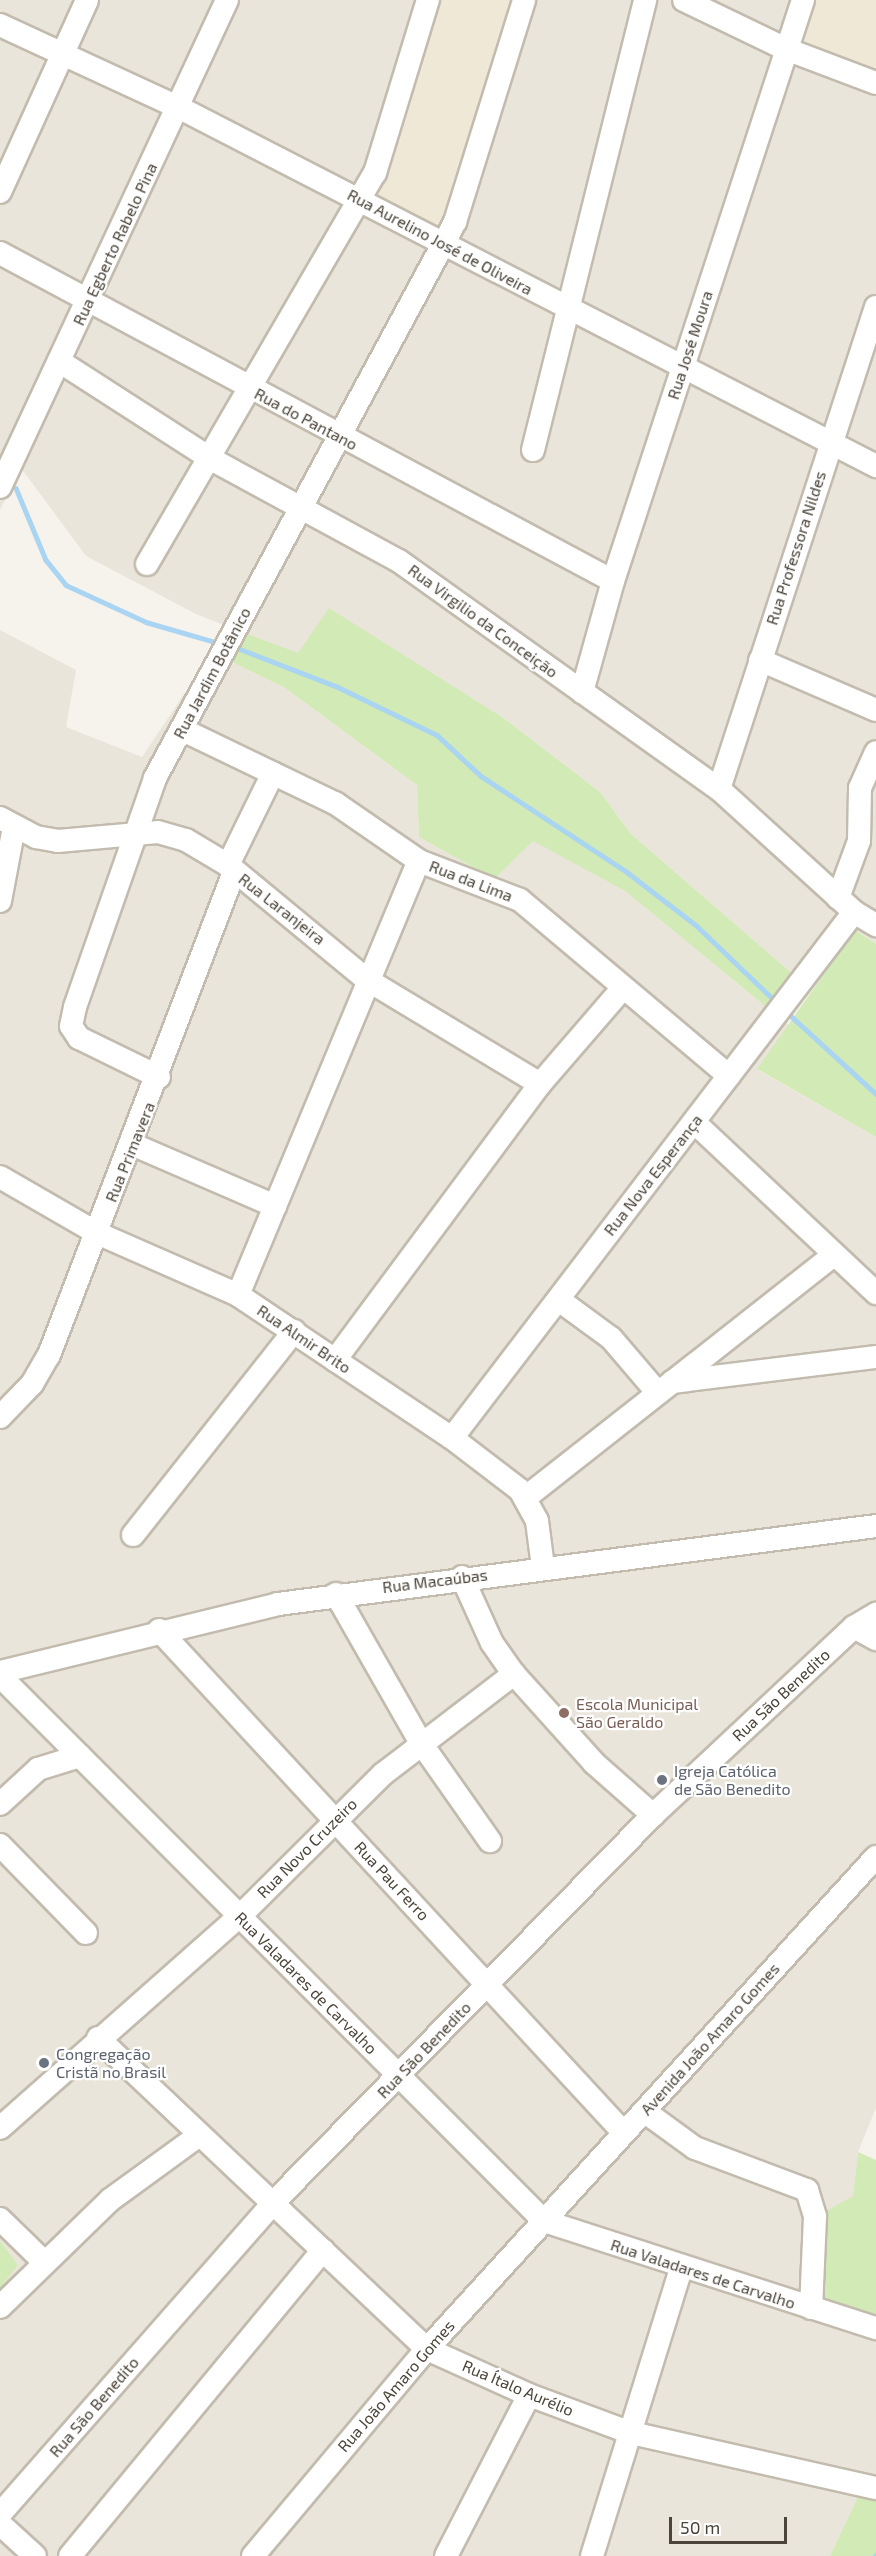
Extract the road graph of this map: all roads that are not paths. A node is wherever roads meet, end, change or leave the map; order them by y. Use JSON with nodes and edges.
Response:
{"nodes":[{"id":1,"x":87,"y":0,"type":"edge"},
{"id":2,"x":227,"y":0,"type":"edge"},
{"id":3,"x":428,"y":0,"type":"edge"},
{"id":4,"x":524,"y":0,"type":"edge"},
{"id":5,"x":645,"y":0,"type":"edge"},
{"id":6,"x":684,"y":0,"type":"edge"},
{"id":7,"x":803,"y":0,"type":"edge"},
{"id":8,"x":0,"y":25,"type":"edge"},
{"id":9,"x":786,"y":49,"type":"junction"},
{"id":10,"x":62,"y":54,"type":"junction"},
{"id":11,"x":876,"y":82,"type":"edge"},
{"id":12,"x":180,"y":108,"type":"junction"},
{"id":13,"x":0,"y":192,"type":"edge"},
{"id":14,"x":359,"y":199,"type":"junction"},
{"id":15,"x":444,"y":246,"type":"junction"},
{"id":16,"x":0,"y":253,"type":"edge"},
{"id":17,"x":88,"y":303,"type":"junction"},
{"id":18,"x":876,"y":307,"type":"edge"},
{"id":19,"x":569,"y":310,"type":"junction"},
{"id":20,"x":59,"y":361,"type":"junction"},
{"id":21,"x":683,"y":368,"type":"junction"},
{"id":22,"x":249,"y":388,"type":"junction"},
{"id":23,"x":337,"y":436,"type":"junction"},
{"id":24,"x":831,"y":443,"type":"junction"},
{"id":25,"x":533,"y":450,"type":"dead end"},
{"id":26,"x":211,"y":459,"type":"junction"},
{"id":27,"x":876,"y":466,"type":"edge"},
{"id":28,"x":0,"y":487,"type":"edge"},
{"id":29,"x":300,"y":505,"type":"junction"},
{"id":30,"x":147,"y":564,"type":"dead end"},
{"id":31,"x":613,"y":581,"type":"junction"},
{"id":32,"x":760,"y":660,"type":"junction"},
{"id":33,"x":582,"y":692,"type":"junction"},
{"id":34,"x":876,"y":710,"type":"edge"},
{"id":35,"x":183,"y":730,"type":"junction"},
{"id":36,"x":876,"y":752,"type":"edge"},
{"id":37,"x":273,"y":773,"type":"junction"},
{"id":38,"x":718,"y":789,"type":"junction"},
{"id":39,"x":7,"y":822,"type":"edge"},
{"id":40,"x":137,"y":834,"type":"junction"},
{"id":41,"x":419,"y":861,"type":"junction"},
{"id":42,"x":231,"y":868,"type":"junction"},
{"id":43,"x":0,"y":902,"type":"edge"},
{"id":44,"x":846,"y":905,"type":"junction"},
{"id":45,"x":876,"y":925,"type":"edge"},
{"id":46,"x":366,"y":979,"type":"junction"},
{"id":47,"x":623,"y":988,"type":"junction"},
{"id":48,"x":729,"y":1076,"type":"junction"},
{"id":49,"x":159,"y":1077,"type":"junction"},
{"id":50,"x":540,"y":1084,"type":"junction"},
{"id":51,"x":694,"y":1122,"type":"junction"},
{"id":52,"x":134,"y":1145,"type":"junction"},
{"id":53,"x":0,"y":1177,"type":"edge"},
{"id":54,"x":275,"y":1206,"type":"junction"},
{"id":55,"x":97,"y":1233,"type":"junction"},
{"id":56,"x":834,"y":1255,"type":"junction"},
{"id":57,"x":876,"y":1293,"type":"edge"},
{"id":58,"x":237,"y":1295,"type":"junction"},
{"id":59,"x":559,"y":1300,"type":"junction"},
{"id":60,"x":294,"y":1331,"type":"junction"},
{"id":61,"x":876,"y":1357,"type":"edge"},
{"id":62,"x":335,"y":1360,"type":"junction"},
{"id":63,"x":665,"y":1388,"type":"junction"},
{"id":64,"x":0,"y":1417,"type":"edge"},
{"id":65,"x":452,"y":1438,"type":"junction"},
{"id":66,"x":525,"y":1498,"type":"junction"},
{"id":67,"x":876,"y":1526,"type":"edge"},
{"id":68,"x":133,"y":1535,"type":"dead end"},
{"id":69,"x":543,"y":1567,"type":"junction"},
{"id":70,"x":462,"y":1577,"type":"junction"},
{"id":71,"x":336,"y":1594,"type":"junction"},
{"id":72,"x":876,"y":1614,"type":"edge"},
{"id":73,"x":854,"y":1627,"type":"junction"},
{"id":74,"x":159,"y":1630,"type":"junction"},
{"id":75,"x":876,"y":1640,"type":"edge"},
{"id":76,"x":0,"y":1674,"type":"edge"},
{"id":77,"x":514,"y":1674,"type":"junction"},
{"id":78,"x":421,"y":1743,"type":"junction"},
{"id":79,"x":80,"y":1756,"type":"junction"},
{"id":80,"x":0,"y":1804,"type":"edge"},
{"id":81,"x":653,"y":1815,"type":"junction"},
{"id":82,"x":336,"y":1820,"type":"junction"},
{"id":83,"x":490,"y":1841,"type":"dead end"},
{"id":84,"x":0,"y":1845,"type":"edge"},
{"id":85,"x":876,"y":1857,"type":"edge"},
{"id":86,"x":240,"y":1916,"type":"junction"},
{"id":87,"x":86,"y":1933,"type":"dead end"},
{"id":88,"x":487,"y":1985,"type":"junction"},
{"id":89,"x":98,"y":2038,"type":"junction"},
{"id":90,"x":399,"y":2076,"type":"junction"},
{"id":91,"x":644,"y":2111,"type":"junction"},
{"id":92,"x":0,"y":2128,"type":"edge"},
{"id":93,"x":624,"y":2133,"type":"junction"},
{"id":94,"x":198,"y":2136,"type":"junction"},
{"id":95,"x":271,"y":2205,"type":"junction"},
{"id":96,"x":0,"y":2219,"type":"edge"},
{"id":97,"x":544,"y":2221,"type":"junction"},
{"id":98,"x":322,"y":2250,"type":"junction"},
{"id":99,"x":44,"y":2261,"type":"junction"},
{"id":100,"x":681,"y":2269,"type":"junction"},
{"id":101,"x":0,"y":2307,"type":"edge"},
{"id":102,"x":811,"y":2308,"type":"junction"},
{"id":103,"x":876,"y":2328,"type":"edge"},
{"id":104,"x":427,"y":2349,"type":"junction"},
{"id":105,"x":529,"y":2396,"type":"junction"},
{"id":106,"x":631,"y":2433,"type":"junction"},
{"id":107,"x":876,"y":2488,"type":"edge"},
{"id":108,"x":0,"y":2514,"type":"edge"},
{"id":109,"x":0,"y":2524,"type":"edge"},
{"id":110,"x":253,"y":2555,"type":"edge"},
{"id":111,"x":35,"y":2556,"type":"edge"},
{"id":112,"x":70,"y":2556,"type":"edge"},
{"id":113,"x":446,"y":2556,"type":"edge"},
{"id":114,"x":592,"y":2556,"type":"edge"}],
"edges":[{"from":1,"to":10,"type":"street"},
{"from":2,"to":12,"type":"street","name":"Rua Egberto Rabelo Pina"},
{"from":3,"to":14,"type":"street"},
{"from":4,"to":15,"type":"street","name":"Rua Jardim Botânico"},
{"from":5,"to":19,"type":"street"},
{"from":6,"to":9,"type":"street"},
{"from":7,"to":9,"type":"street","name":"Rua José Moura"},
{"from":8,"to":10,"type":"street","name":"Rua Aurelino José de Oliveira"},
{"from":9,"to":11,"type":"street"},
{"from":9,"to":21,"type":"street","name":"Rua José Moura"},
{"from":10,"to":12,"type":"street","name":"Rua Aurelino José de Oliveira"},
{"from":10,"to":13,"type":"street"},
{"from":12,"to":14,"type":"street","name":"Rua Aurelino José de Oliveira"},
{"from":12,"to":17,"type":"street","name":"Rua Egberto Rabelo Pina"},
{"from":14,"to":15,"type":"street","name":"Rua Aurelino José de Oliveira"},
{"from":14,"to":22,"type":"street"},
{"from":15,"to":19,"type":"street","name":"Rua Aurelino José de Oliveira"},
{"from":15,"to":23,"type":"street","name":"Rua Jardim Botânico"},
{"from":16,"to":17,"type":"street","name":"Rua do Pantano"},
{"from":17,"to":20,"type":"street","name":"Rua Egberto Rabelo Pina"},
{"from":17,"to":22,"type":"street","name":"Rua do Pantano"},
{"from":18,"to":24,"type":"street","name":"Rua Professora Nildes"},
{"from":19,"to":21,"type":"street","name":"Rua Aurelino José de Oliveira"},
{"from":19,"to":25,"type":"street"},
{"from":20,"to":26,"type":"street","name":"Rua Virgilio da Conceição"},
{"from":20,"to":28,"type":"street","name":"Rua Egberto Rabelo Pina"},
{"from":21,"to":24,"type":"street","name":"Rua Aurelino José de Oliveira"},
{"from":21,"to":31,"type":"street","name":"Rua José Moura"},
{"from":22,"to":23,"type":"street","name":"Rua do Pantano"},
{"from":22,"to":26,"type":"street"},
{"from":23,"to":29,"type":"street","name":"Rua Jardim Botânico"},
{"from":23,"to":31,"type":"street","name":"Rua do Pantano"},
{"from":24,"to":27,"type":"street","name":"Rua Aurelino José de Oliveira"},
{"from":24,"to":32,"type":"street","name":"Rua Professora Nildes"},
{"from":26,"to":29,"type":"street","name":"Rua Virgilio da Conceição"},
{"from":26,"to":30,"type":"street"},
{"from":29,"to":33,"type":"street","name":"Rua Virgilio da Conceição"},
{"from":29,"to":35,"type":"street","name":"Rua Jardim Botânico"},
{"from":31,"to":33,"type":"street","name":"Rua José Moura"},
{"from":32,"to":34,"type":"street"},
{"from":32,"to":38,"type":"street","name":"Rua Professora Nildes"},
{"from":33,"to":38,"type":"street","name":"Rua Virgilio da Conceição"},
{"from":35,"to":37,"type":"street","name":"Rua da Lima"},
{"from":35,"to":40,"type":"street","name":"Rua Jardim Botânico"},
{"from":36,"to":44,"type":"street","name":"Rua Nova Esperança"},
{"from":37,"to":41,"type":"street","name":"Rua da Lima"},
{"from":37,"to":42,"type":"street","name":"Rua Primavera"},
{"from":38,"to":44,"type":"street","name":"Rua Virgilio da Conceição"},
{"from":39,"to":40,"type":"street","name":"Rua Laranjeira"},
{"from":39,"to":43,"type":"street"},
{"from":40,"to":42,"type":"street","name":"Rua Laranjeira"},
{"from":40,"to":49,"type":"street","name":"Rua Jardim Botânico"},
{"from":41,"to":46,"type":"street"},
{"from":41,"to":47,"type":"street","name":"Rua da Lima"},
{"from":42,"to":46,"type":"street","name":"Rua Laranjeira"},
{"from":42,"to":49,"type":"street","name":"Rua Primavera"},
{"from":44,"to":45,"type":"street","name":"Rua Virgilio da Conceição"},
{"from":44,"to":48,"type":"street","name":"Rua Nova Esperança"},
{"from":46,"to":50,"type":"street","name":"Rua Laranjeira"},
{"from":46,"to":54,"type":"street"},
{"from":47,"to":48,"type":"street","name":"Rua da Lima"},
{"from":47,"to":50,"type":"street"},
{"from":48,"to":51,"type":"street","name":"Rua Nova Esperança"},
{"from":49,"to":52,"type":"street","name":"Rua Primavera"},
{"from":50,"to":62,"type":"street"},
{"from":51,"to":56,"type":"street"},
{"from":51,"to":59,"type":"street","name":"Rua Nova Esperança"},
{"from":52,"to":54,"type":"street"},
{"from":52,"to":55,"type":"street","name":"Rua Primavera"},
{"from":53,"to":55,"type":"street","name":"Rua Almir Brito"},
{"from":54,"to":58,"type":"street"},
{"from":55,"to":58,"type":"street","name":"Rua Almir Brito"},
{"from":55,"to":64,"type":"street","name":"Rua Primavera"},
{"from":56,"to":57,"type":"street"},
{"from":56,"to":63,"type":"street"},
{"from":58,"to":60,"type":"street","name":"Rua Almir Brito"},
{"from":59,"to":63,"type":"street"},
{"from":59,"to":65,"type":"street","name":"Rua Nova Esperança"},
{"from":60,"to":62,"type":"street","name":"Rua Almir Brito"},
{"from":60,"to":68,"type":"street"},
{"from":61,"to":63,"type":"street"},
{"from":62,"to":65,"type":"street","name":"Rua Almir Brito"},
{"from":63,"to":66,"type":"street"},
{"from":65,"to":66,"type":"street","name":"Rua Almir Brito"},
{"from":66,"to":69,"type":"street","name":"Rua Almir Brito"},
{"from":67,"to":69,"type":"street","name":"Rua Macaúbas"},
{"from":69,"to":70,"type":"street","name":"Rua Macaúbas"},
{"from":70,"to":71,"type":"street","name":"Rua Macaúbas"},
{"from":70,"to":77,"type":"street"},
{"from":71,"to":74,"type":"street","name":"Rua Macaúbas"},
{"from":71,"to":78,"type":"street"},
{"from":72,"to":73,"type":"street","name":"Rua São Benedito"},
{"from":73,"to":75,"type":"street"},
{"from":73,"to":81,"type":"street","name":"Rua São Benedito"},
{"from":74,"to":76,"type":"street","name":"Rua Macaúbas"},
{"from":74,"to":82,"type":"street","name":"Rua Pau Ferro"},
{"from":76,"to":79,"type":"street","name":"Rua Valadares de Carvalho"},
{"from":77,"to":78,"type":"street","name":"Rua Novo Cruzeiro"},
{"from":77,"to":81,"type":"street"},
{"from":78,"to":82,"type":"street","name":"Rua Novo Cruzeiro"},
{"from":78,"to":83,"type":"street"},
{"from":79,"to":80,"type":"street"},
{"from":79,"to":86,"type":"street","name":"Rua Valadares de Carvalho"},
{"from":81,"to":88,"type":"street","name":"Rua São Benedito"},
{"from":82,"to":86,"type":"street","name":"Rua Novo Cruzeiro"},
{"from":82,"to":88,"type":"street","name":"Rua Pau Ferro"},
{"from":84,"to":87,"type":"street"},
{"from":85,"to":91,"type":"street","name":"Avenida João Amaro Gomes"},
{"from":86,"to":89,"type":"street","name":"Rua Novo Cruzeiro"},
{"from":86,"to":90,"type":"street","name":"Rua Valadares de Carvalho"},
{"from":88,"to":90,"type":"street","name":"Rua São Benedito"},
{"from":88,"to":93,"type":"street","name":"Rua Pau Ferro"},
{"from":89,"to":92,"type":"street","name":"Rua Novo Cruzeiro"},
{"from":89,"to":94,"type":"street","name":"Rua Ítalo Aurélio"},
{"from":90,"to":95,"type":"street","name":"Rua São Benedito"},
{"from":90,"to":97,"type":"street","name":"Rua Valadares de Carvalho"},
{"from":91,"to":93,"type":"street","name":"Avenida João Amaro Gomes"},
{"from":91,"to":102,"type":"street"},
{"from":93,"to":97,"type":"street","name":"Avenida João Amaro Gomes"},
{"from":94,"to":95,"type":"street","name":"Rua Ítalo Aurélio"},
{"from":94,"to":99,"type":"street"},
{"from":95,"to":98,"type":"street","name":"Rua Ítalo Aurélio"},
{"from":95,"to":108,"type":"street","name":"Rua São Benedito"},
{"from":96,"to":99,"type":"street"},
{"from":97,"to":100,"type":"street","name":"Rua Valadares de Carvalho"},
{"from":97,"to":104,"type":"street","name":"Rua João Amaro Gomes"},
{"from":98,"to":104,"type":"street","name":"Rua Ítalo Aurélio"},
{"from":98,"to":112,"type":"street"},
{"from":99,"to":101,"type":"street"},
{"from":100,"to":102,"type":"street","name":"Rua Valadares de Carvalho"},
{"from":100,"to":106,"type":"street"},
{"from":102,"to":103,"type":"street","name":"Rua Valadares de Carvalho"},
{"from":104,"to":105,"type":"street","name":"Rua Ítalo Aurélio"},
{"from":104,"to":110,"type":"street","name":"Rua João Amaro Gomes"},
{"from":105,"to":106,"type":"street","name":"Rua Ítalo Aurélio"},
{"from":105,"to":113,"type":"street"},
{"from":106,"to":107,"type":"street","name":"Rua Ítalo Aurélio"},
{"from":106,"to":114,"type":"street"},
{"from":109,"to":111,"type":"street"}]}
